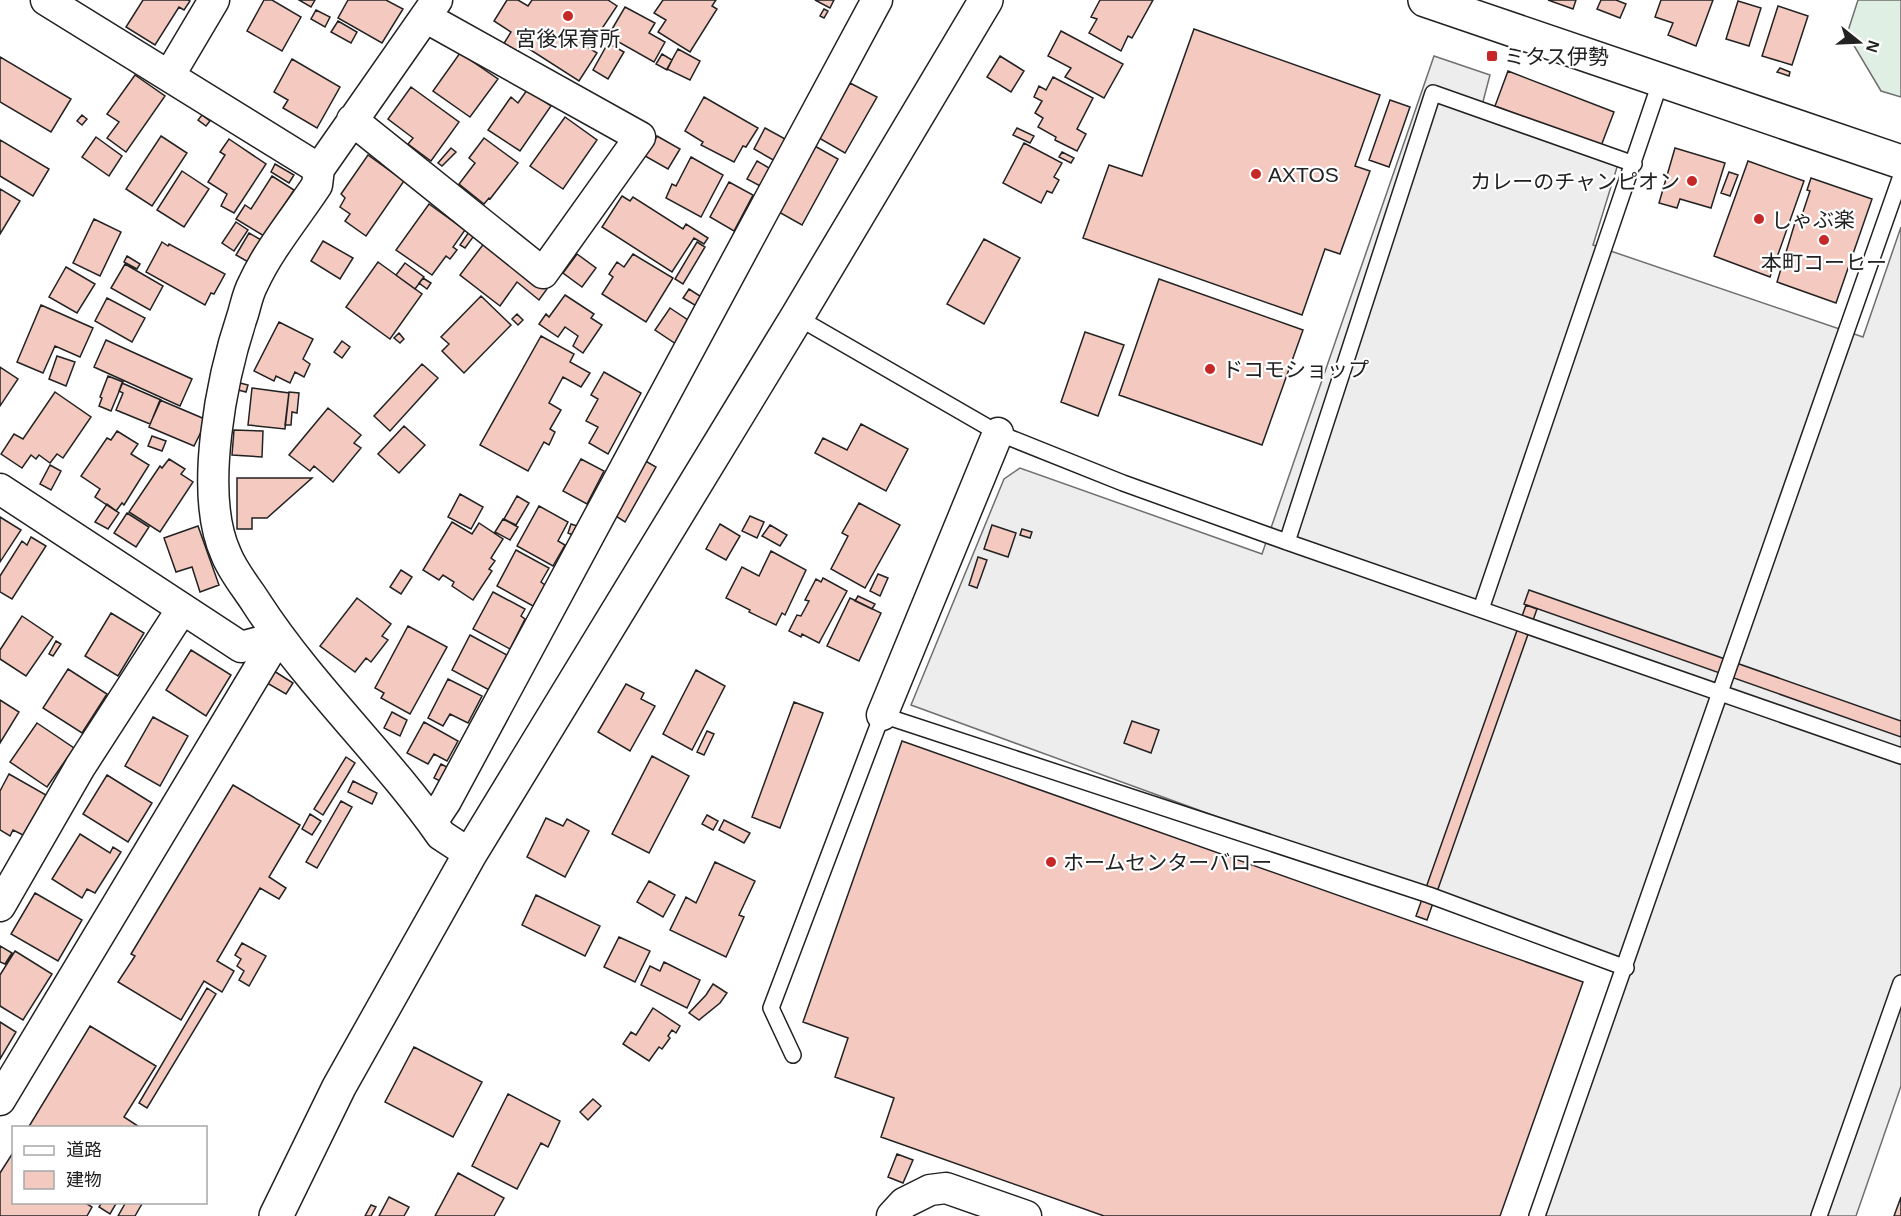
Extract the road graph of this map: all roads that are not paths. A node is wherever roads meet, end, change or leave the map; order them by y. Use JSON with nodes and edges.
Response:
{"nodes":[{"id":1,"x":46,"y":0,"type":"edge"},
{"id":2,"x":214,"y":0,"type":"edge"},
{"id":3,"x":877,"y":0,"type":"edge"},
{"id":4,"x":986,"y":0,"type":"edge"},
{"id":5,"x":1425,"y":0,"type":"edge"},
{"id":6,"x":431,"y":9,"type":"edge"},
{"id":7,"x":169,"y":76,"type":"junction"},
{"id":8,"x":1661,"y":80,"type":"junction"},
{"id":9,"x":352,"y":120,"type":"junction"},
{"id":10,"x":1901,"y":162,"type":"edge"},
{"id":11,"x":1634,"y":164,"type":"junction"},
{"id":12,"x":319,"y":170,"type":"junction"},
{"id":13,"x":1901,"y":176,"type":"edge"},
{"id":14,"x":797,"y":317,"type":"junction"},
{"id":15,"x":998,"y":433,"type":"junction"},
{"id":16,"x":0,"y":489,"type":"edge"},
{"id":17,"x":1287,"y":542,"type":"junction"},
{"id":18,"x":182,"y":609,"type":"junction"},
{"id":19,"x":1481,"y":609,"type":"junction"},
{"id":20,"x":278,"y":637,"type":"junction"},
{"id":21,"x":1721,"y":692,"type":"junction"},
{"id":22,"x":882,"y":715,"type":"junction"},
{"id":23,"x":1901,"y":756,"type":"edge"},
{"id":24,"x":432,"y":822,"type":"junction"},
{"id":25,"x":470,"y":854,"type":"junction"},
{"id":26,"x":9,"y":872,"type":"edge"},
{"id":27,"x":0,"y":906,"type":"edge"},
{"id":28,"x":1626,"y":968,"type":"junction"},
{"id":29,"x":1901,"y":983,"type":"edge"},
{"id":30,"x":793,"y":1055,"type":"dead end"},
{"id":31,"x":0,"y":1100,"type":"edge"},
{"id":32,"x":276,"y":1216,"type":"edge"},
{"id":33,"x":892,"y":1216,"type":"edge"},
{"id":34,"x":1026,"y":1216,"type":"edge"},
{"id":35,"x":1537,"y":1216,"type":"edge"},
{"id":36,"x":1819,"y":1216,"type":"edge"}],
"edges":[{"from":1,"to":7,"type":"street"},
{"from":2,"to":7,"type":"street"},
{"from":3,"to":24,"type":"street"},
{"from":4,"to":14,"type":"street"},
{"from":5,"to":8,"type":"street"},
{"from":6,"to":9,"type":"street"},
{"from":6,"to":9,"type":"street"},
{"from":7,"to":12,"type":"street"},
{"from":8,"to":10,"type":"street"},
{"from":8,"to":11,"type":"lane"},
{"from":9,"to":12,"type":"street"},
{"from":11,"to":17,"type":"lane"},
{"from":11,"to":19,"type":"lane"},
{"from":12,"to":20,"type":"street"},
{"from":13,"to":21,"type":"lane"},
{"from":14,"to":15,"type":"lane"},
{"from":14,"to":25,"type":"street"},
{"from":15,"to":17,"type":"lane"},
{"from":15,"to":22,"type":"street"},
{"from":16,"to":18,"type":"street"},
{"from":17,"to":19,"type":"lane"},
{"from":18,"to":20,"type":"street"},
{"from":18,"to":26,"type":"street"},
{"from":19,"to":21,"type":"lane"},
{"from":20,"to":24,"type":"street"},
{"from":20,"to":31,"type":"street"},
{"from":21,"to":23,"type":"lane"},
{"from":21,"to":28,"type":"lane"},
{"from":22,"to":28,"type":"lane"},
{"from":22,"to":30,"type":"lane"},
{"from":24,"to":25,"type":"street"},
{"from":25,"to":32,"type":"street"},
{"from":26,"to":27,"type":"street"},
{"from":28,"to":35,"type":"lane"},
{"from":29,"to":36,"type":"lane"},
{"from":33,"to":34,"type":"street"}]}
